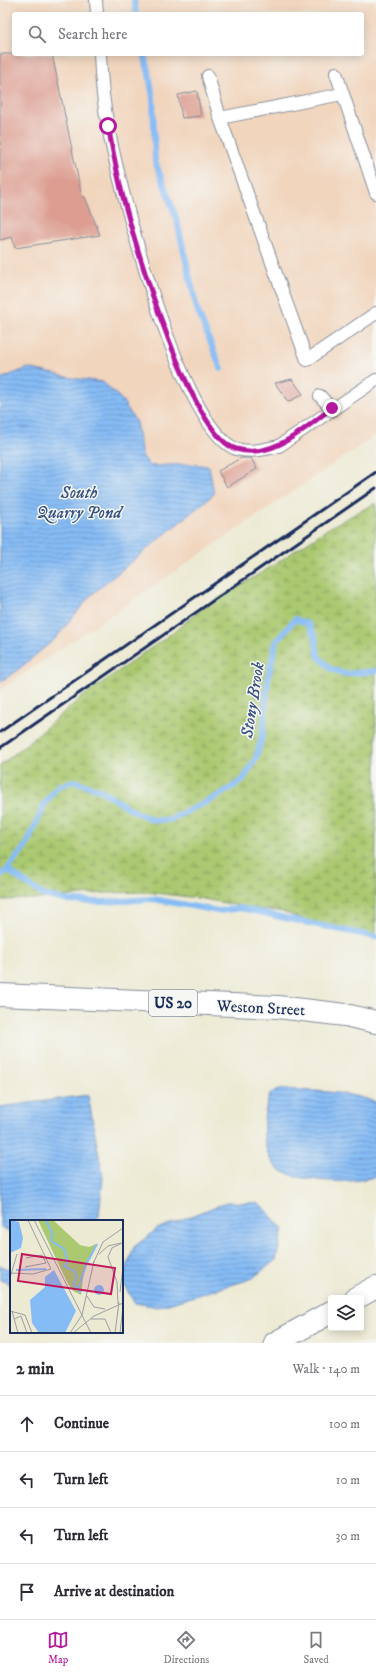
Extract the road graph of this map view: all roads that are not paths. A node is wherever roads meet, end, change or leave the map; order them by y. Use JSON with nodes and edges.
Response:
{"nodes":[{"id":1,"x":96,"y":0,"type":"edge"},
{"id":2,"x":96,"y":12,"type":"edge"},
{"id":3,"x":100,"y":56,"type":"edge"},
{"id":4,"x":336,"y":73,"type":"dead end"},
{"id":5,"x":208,"y":76,"type":"dead end"},
{"id":6,"x":342,"y":94,"type":"junction"},
{"id":7,"x":220,"y":118,"type":"junction"},
{"id":8,"x":376,"y":194,"type":"edge"},
{"id":9,"x":376,"y":313,"type":"edge"},
{"id":10,"x":376,"y":380,"type":"edge"},
{"id":11,"x":320,"y":396,"type":"dead end"},
{"id":12,"x":332,"y":408,"type":"junction"},
{"id":13,"x":0,"y":995,"type":"edge"},
{"id":14,"x":376,"y":1022,"type":"edge"},
{"id":15,"x":376,"y":1287,"type":"edge"},
{"id":16,"x":361,"y":1295,"type":"edge"},
{"id":17,"x":328,"y":1314,"type":"edge"},
{"id":18,"x":276,"y":1343,"type":"edge"}],
"edges":[{"from":1,"to":2,"type":"lane"},
{"from":3,"to":12,"type":"lane"},
{"from":4,"to":6,"type":"lane"},
{"from":5,"to":7,"type":"lane"},
{"from":6,"to":7,"type":"lane"},
{"from":6,"to":8,"type":"lane"},
{"from":7,"to":9,"type":"lane"},
{"from":10,"to":12,"type":"lane"},
{"from":11,"to":12,"type":"lane"},
{"from":13,"to":14,"type":"main road","name":"Weston Street","number":"US 20"},
{"from":15,"to":16,"type":"main road"},
{"from":17,"to":18,"type":"main road"}]}
